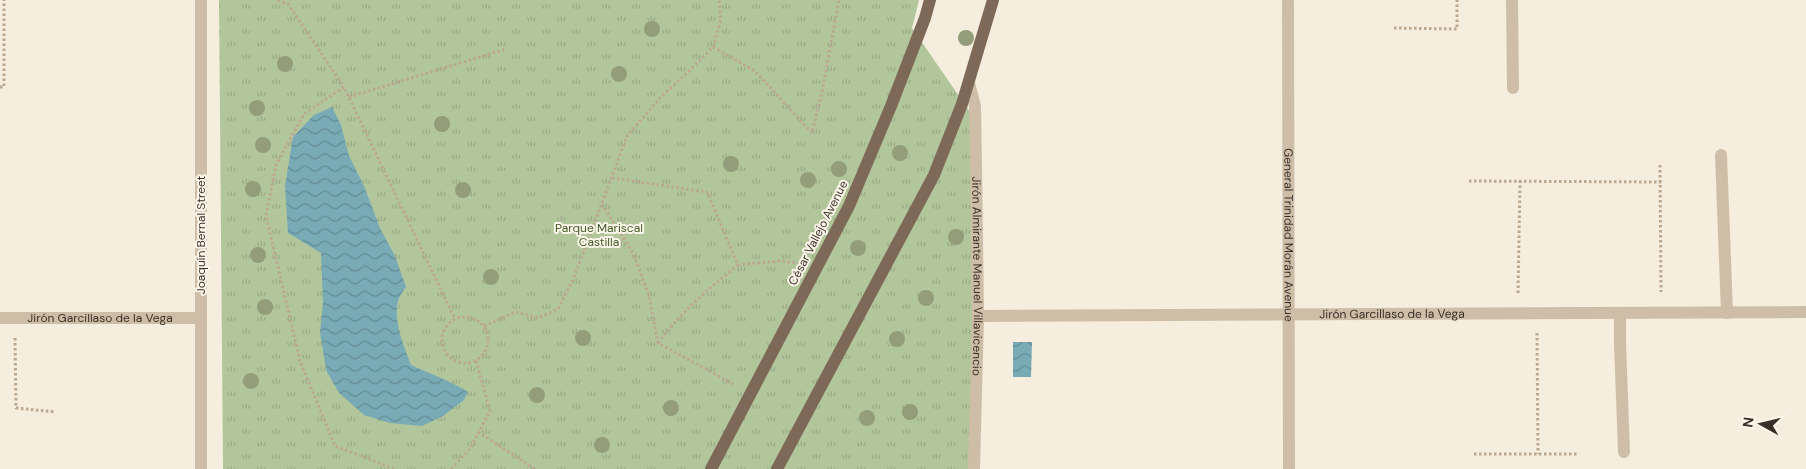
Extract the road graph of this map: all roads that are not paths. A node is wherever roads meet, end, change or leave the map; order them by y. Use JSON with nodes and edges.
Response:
{"nodes":[{"id":1,"x":200,"y":0,"type":"edge"},
{"id":2,"x":930,"y":0,"type":"edge"},
{"id":3,"x":992,"y":0,"type":"edge"},
{"id":4,"x":1288,"y":0,"type":"edge"},
{"id":5,"x":1512,"y":0,"type":"edge"},
{"id":6,"x":969,"y":83,"type":"junction"},
{"id":7,"x":1513,"y":88,"type":"dead end"},
{"id":8,"x":1721,"y":155,"type":"dead end"},
{"id":9,"x":1806,"y":312,"type":"edge"},
{"id":10,"x":1620,"y":313,"type":"junction"},
{"id":11,"x":1727,"y":313,"type":"junction"},
{"id":12,"x":1288,"y":315,"type":"junction"},
{"id":13,"x":978,"y":316,"type":"junction"},
{"id":14,"x":0,"y":318,"type":"edge"},
{"id":15,"x":201,"y":318,"type":"junction"},
{"id":16,"x":1624,"y":452,"type":"dead end"},
{"id":17,"x":202,"y":469,"type":"edge"},
{"id":18,"x":711,"y":469,"type":"edge"},
{"id":19,"x":777,"y":469,"type":"edge"},
{"id":20,"x":974,"y":469,"type":"edge"},
{"id":21,"x":1289,"y":469,"type":"edge"}],
"edges":[{"from":1,"to":15,"type":"street","name":"Joaquín Bernal Street"},
{"from":2,"to":18,"type":"main road","name":"César Vallejo Avenue"},
{"from":3,"to":6,"type":"main road"},
{"from":4,"to":12,"type":"street","name":"General Trinidad Morán Avenue"},
{"from":5,"to":7,"type":"street"},
{"from":6,"to":13,"type":"street","name":"Jirón Almirante Manuel Villavicencio"},
{"from":6,"to":19,"type":"main road"},
{"from":8,"to":11,"type":"street"},
{"from":9,"to":11,"type":"street","name":"Jirón Garcillaso de la Vega"},
{"from":10,"to":11,"type":"street","name":"Jirón Garcillaso de la Vega"},
{"from":10,"to":12,"type":"street","name":"Jirón Garcillaso de la Vega"},
{"from":10,"to":16,"type":"street"},
{"from":12,"to":13,"type":"street","name":"Jirón Garcillaso de la Vega"},
{"from":12,"to":21,"type":"street","name":"General Trinidad Morán Avenue"},
{"from":13,"to":20,"type":"street","name":"Jirón Almirante Manuel Villavicencio"},
{"from":14,"to":15,"type":"street","name":"Jirón Garcillaso de la Vega"},
{"from":15,"to":17,"type":"street","name":"Joaquín Bernal Street"}]}
